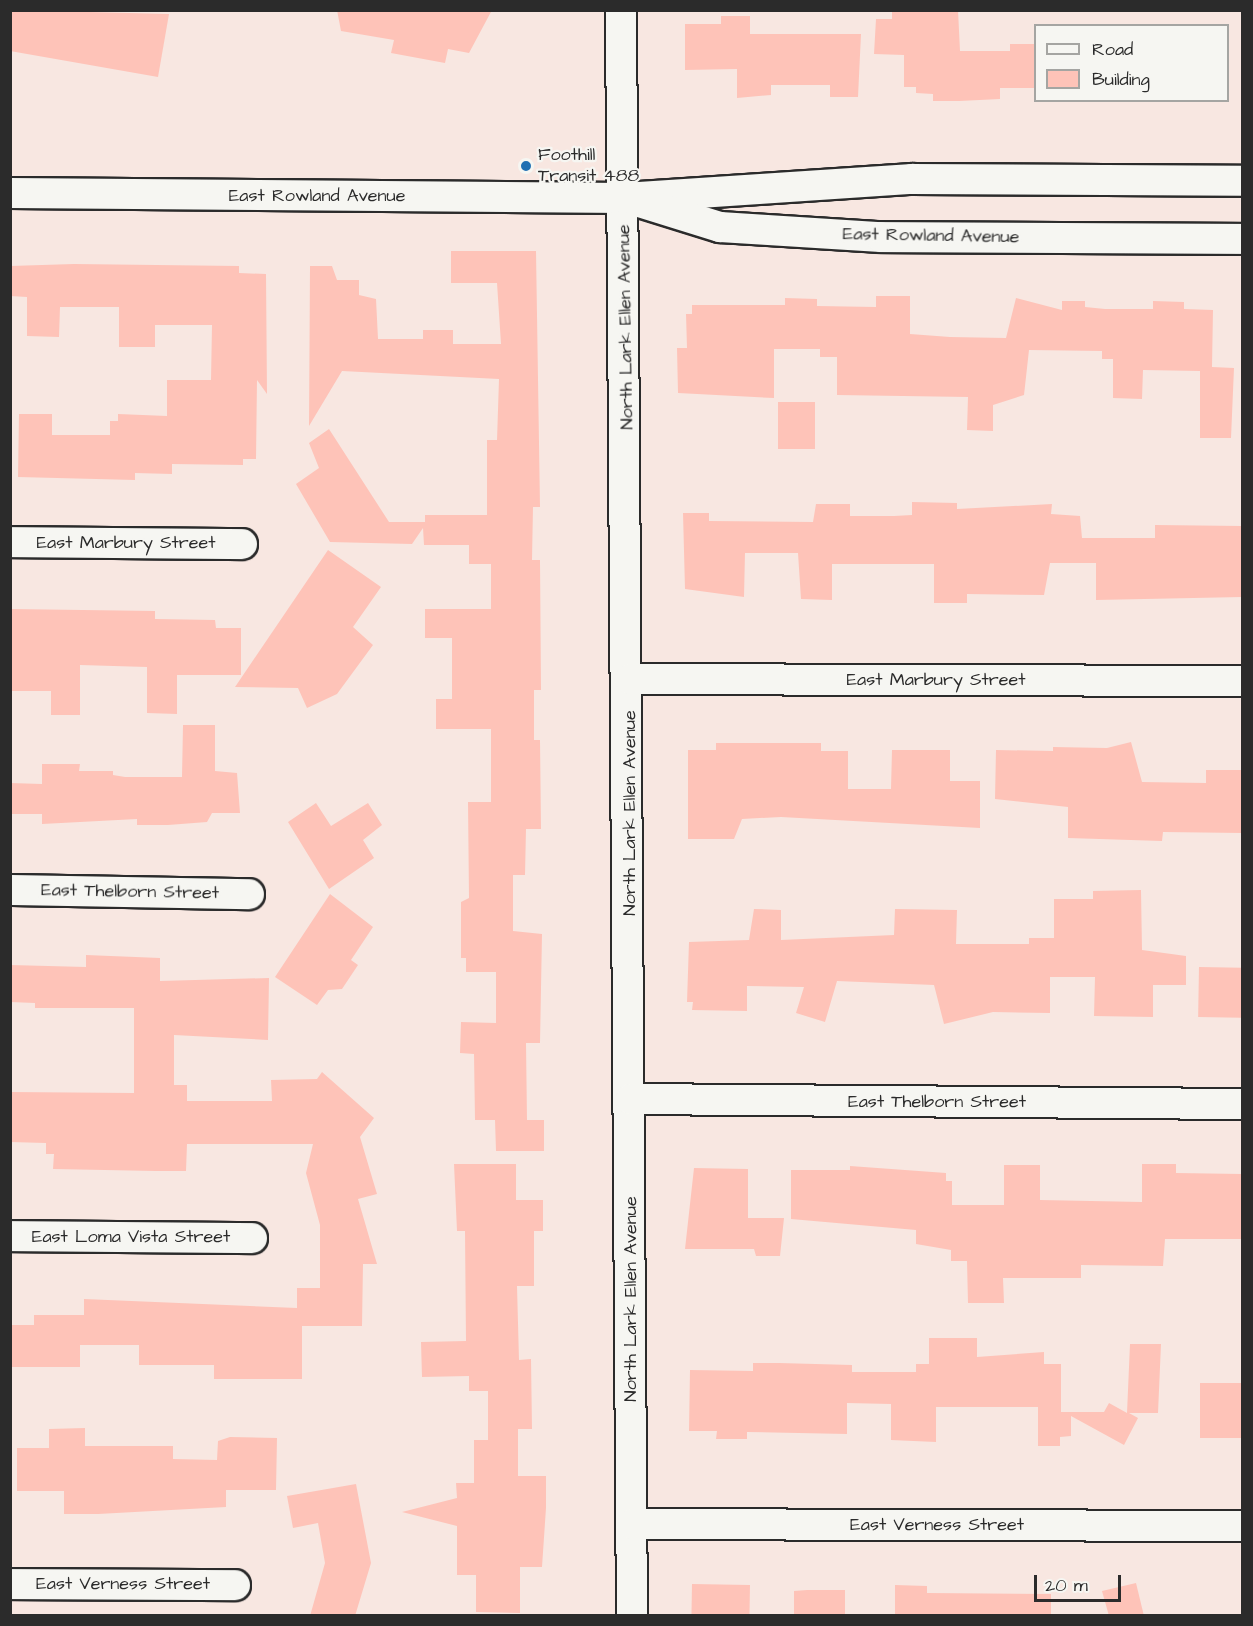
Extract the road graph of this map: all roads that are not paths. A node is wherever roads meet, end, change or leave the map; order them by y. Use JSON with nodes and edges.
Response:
{"nodes":[{"id":1,"x":621,"y":10,"type":"edge"},
{"id":2,"x":1242,"y":181,"type":"edge"},
{"id":3,"x":10,"y":193,"type":"edge"},
{"id":4,"x":624,"y":198,"type":"junction"},
{"id":5,"x":1242,"y":239,"type":"edge"},
{"id":6,"x":10,"y":542,"type":"edge"},
{"id":7,"x":242,"y":544,"type":"dead end"},
{"id":8,"x":630,"y":679,"type":"junction"},
{"id":9,"x":1242,"y":681,"type":"edge"},
{"id":10,"x":10,"y":890,"type":"edge"},
{"id":11,"x":249,"y":894,"type":"dead end"},
{"id":12,"x":631,"y":1100,"type":"junction"},
{"id":13,"x":1242,"y":1104,"type":"edge"},
{"id":14,"x":10,"y":1236,"type":"edge"},
{"id":15,"x":252,"y":1238,"type":"dead end"},
{"id":16,"x":632,"y":1524,"type":"junction"},
{"id":17,"x":1242,"y":1526,"type":"edge"},
{"id":18,"x":10,"y":1584,"type":"edge"},
{"id":19,"x":235,"y":1585,"type":"dead end"},
{"id":20,"x":632,"y":1616,"type":"edge"}],
"edges":[{"from":1,"to":4,"type":"street","name":"North Lark Ellen Avenue"},
{"from":2,"to":4,"type":"street","name":"East Rowland Avenue"},
{"from":3,"to":4,"type":"street","name":"East Rowland Avenue"},
{"from":4,"to":5,"type":"street","name":"East Rowland Avenue"},
{"from":4,"to":8,"type":"street","name":"North Lark Ellen Avenue"},
{"from":6,"to":7,"type":"street","name":"East Marbury Street"},
{"from":8,"to":9,"type":"street","name":"East Marbury Street"},
{"from":8,"to":12,"type":"street","name":"North Lark Ellen Avenue"},
{"from":10,"to":11,"type":"street","name":"East Thelborn Street"},
{"from":12,"to":13,"type":"street","name":"East Thelborn Street"},
{"from":12,"to":16,"type":"street","name":"North Lark Ellen Avenue"},
{"from":14,"to":15,"type":"street","name":"East Loma Vista Street"},
{"from":16,"to":17,"type":"street","name":"East Verness Street"},
{"from":16,"to":20,"type":"street","name":"North Lark Ellen Avenue"},
{"from":18,"to":19,"type":"street","name":"East Verness Street"}]}
